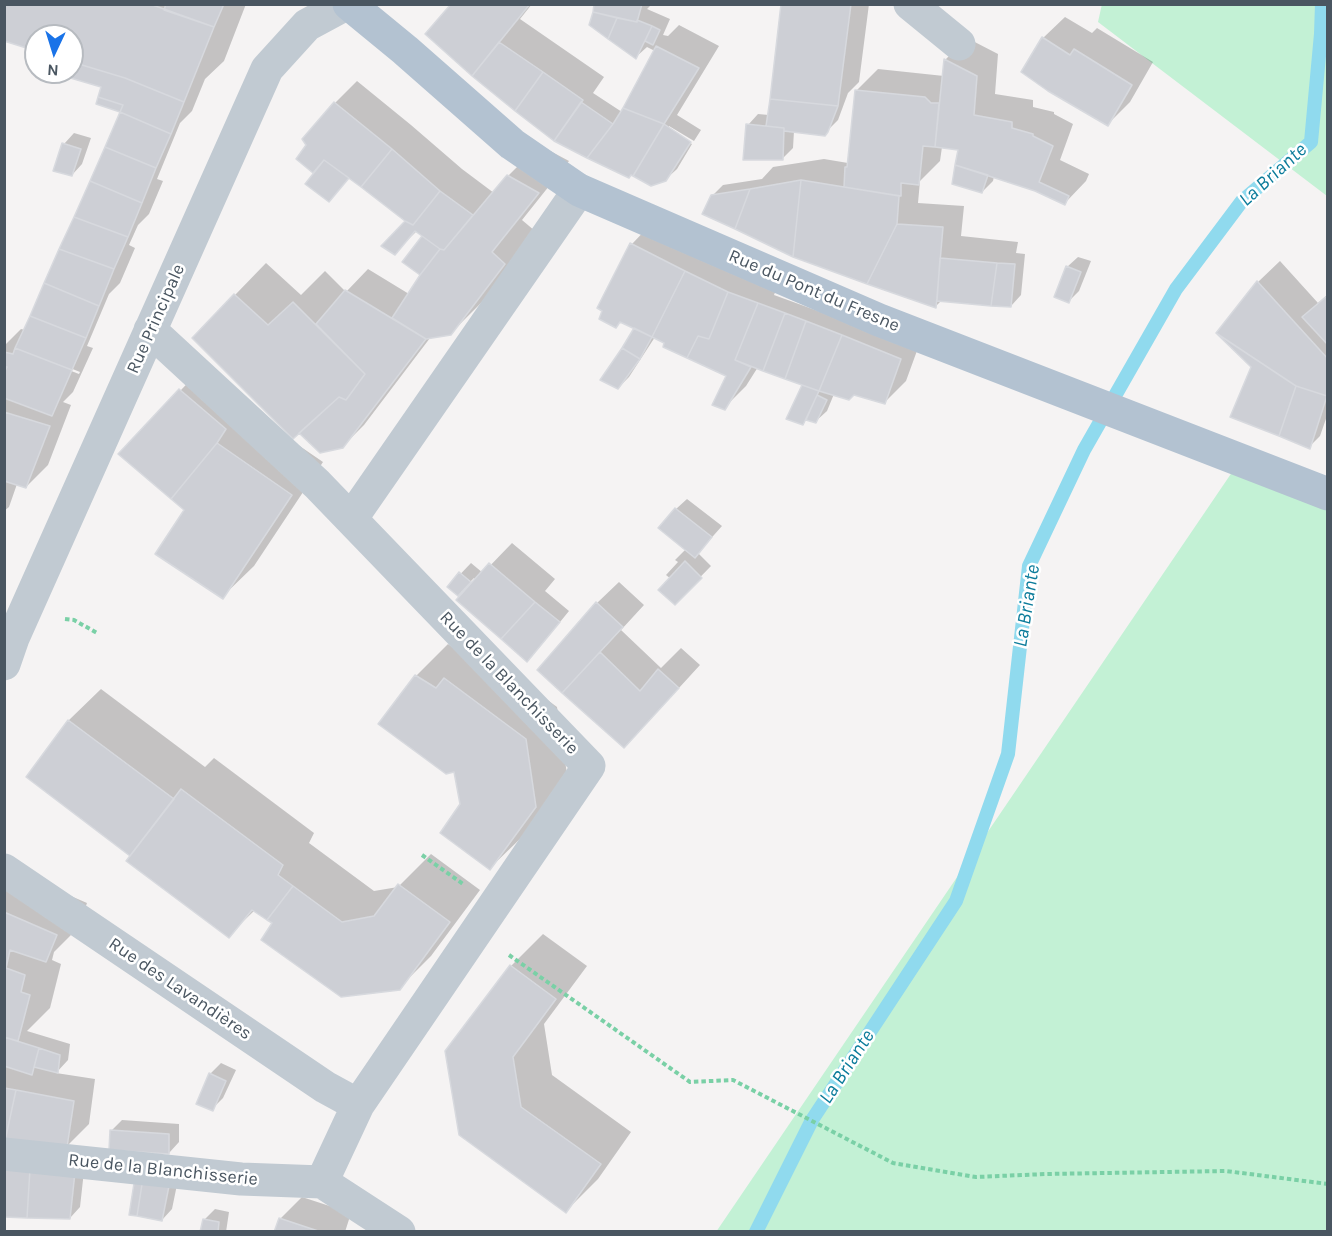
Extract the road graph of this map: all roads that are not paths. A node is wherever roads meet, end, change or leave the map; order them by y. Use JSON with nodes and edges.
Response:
{"nodes":[{"id":1,"x":348,"y":4,"type":"edge"},
{"id":2,"x":910,"y":4,"type":"edge"},
{"id":3,"x":958,"y":44,"type":"dead end"},
{"id":4,"x":579,"y":190,"type":"junction"},
{"id":5,"x":150,"y":330,"type":"junction"},
{"id":6,"x":1328,"y":494,"type":"edge"},
{"id":7,"x":351,"y":519,"type":"junction"},
{"id":8,"x":15,"y":607,"type":"edge"},
{"id":9,"x":4,"y":664,"type":"edge"},
{"id":10,"x":4,"y":870,"type":"edge"},
{"id":11,"x":358,"y":1105,"type":"junction"},
{"id":12,"x":4,"y":1154,"type":"edge"},
{"id":13,"x":322,"y":1182,"type":"junction"},
{"id":14,"x":399,"y":1232,"type":"edge"}],
"edges":[{"from":1,"to":4,"type":"main road","name":"Rue du Pont du Fresne"},
{"from":1,"to":5,"type":"street","name":"Rue Principale"},
{"from":2,"to":3,"type":"street"},
{"from":4,"to":6,"type":"main road","name":"Rue du Pont du Fresne"},
{"from":4,"to":7,"type":"street"},
{"from":5,"to":7,"type":"street","name":"Rue de la Blanchisserie"},
{"from":5,"to":8,"type":"street","name":"Rue Principale"},
{"from":7,"to":11,"type":"street","name":"Rue de la Blanchisserie"},
{"from":8,"to":9,"type":"street","name":"Rue Principale"},
{"from":10,"to":11,"type":"street","name":"Rue des Lavandières"},
{"from":11,"to":13,"type":"street","name":"Rue de la Blanchisserie"},
{"from":12,"to":13,"type":"street","name":"Rue de la Blanchisserie"},
{"from":13,"to":14,"type":"street"}]}
